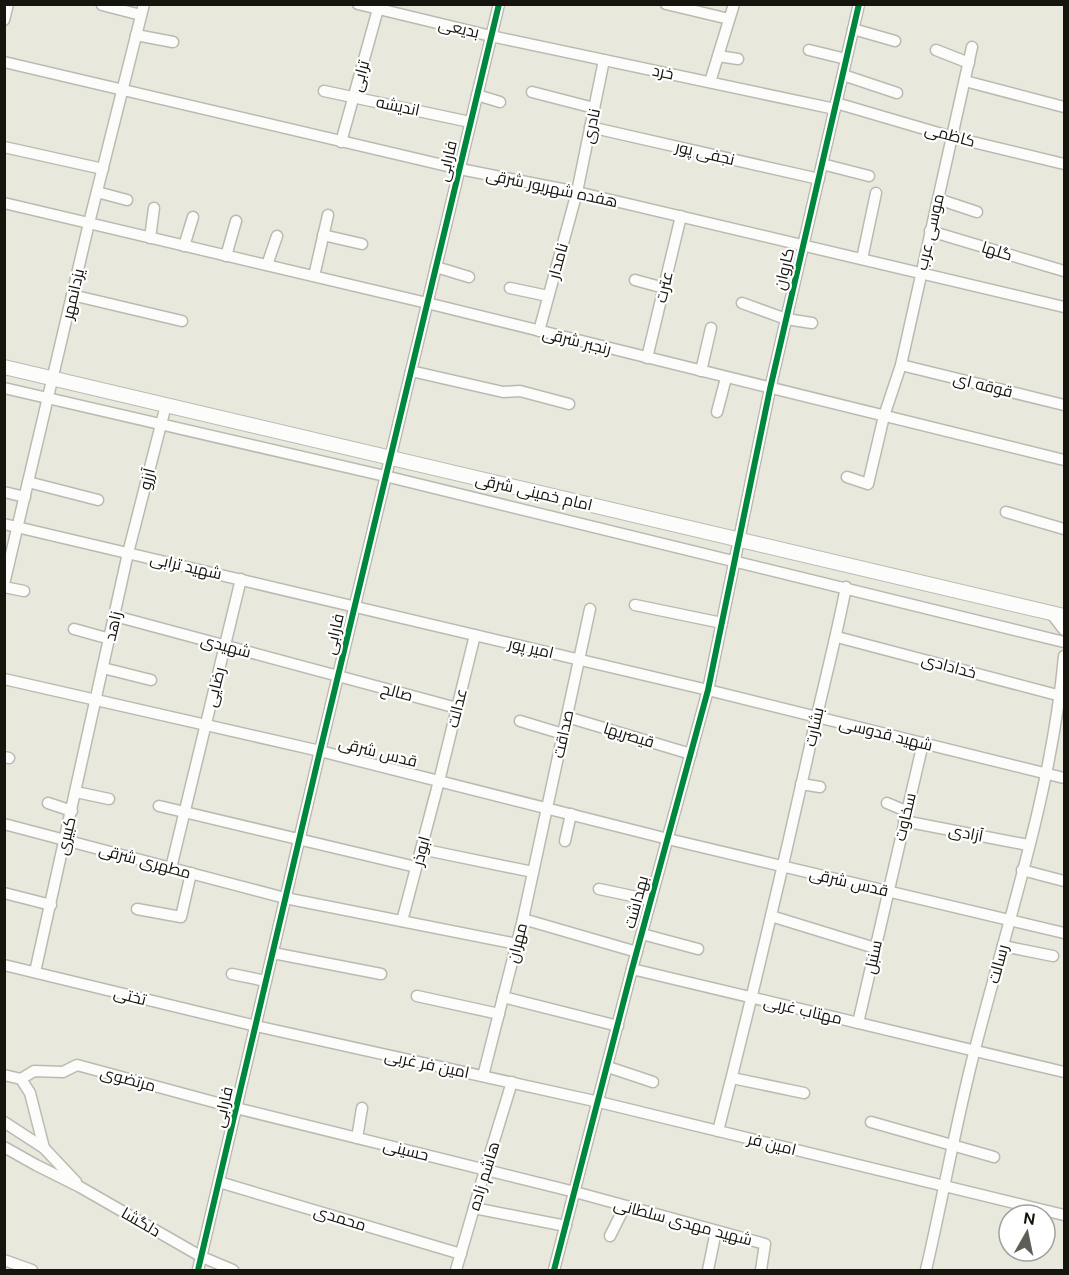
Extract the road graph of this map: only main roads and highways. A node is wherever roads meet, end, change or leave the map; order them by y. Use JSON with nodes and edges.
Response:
{"nodes":[{"id":1,"x":4,"y":367,"type":"edge"},
{"id":2,"x":1058,"y":615,"type":"edge"}],
"edges":[{"from":1,"to":2,"type":"main road","name":"امام خمینی شرقی"}]}
